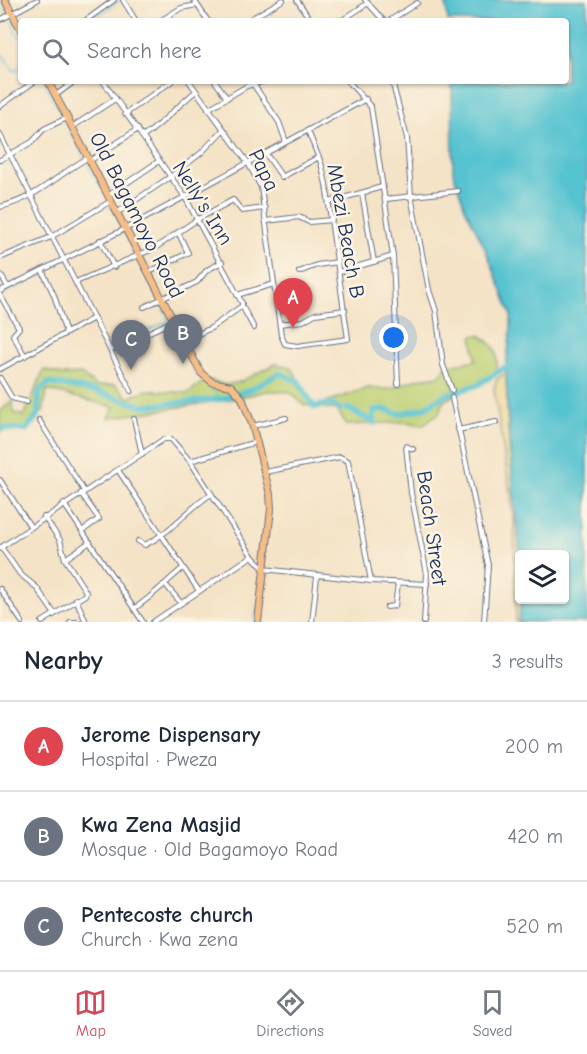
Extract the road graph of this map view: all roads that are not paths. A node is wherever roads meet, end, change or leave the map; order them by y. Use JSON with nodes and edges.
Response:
{"nodes":[{"id":1,"x":5,"y":0,"type":"edge"},
{"id":2,"x":37,"y":0,"type":"edge"},
{"id":3,"x":114,"y":0,"type":"edge"},
{"id":4,"x":123,"y":0,"type":"edge"},
{"id":5,"x":194,"y":0,"type":"edge"},
{"id":6,"x":283,"y":0,"type":"edge"},
{"id":7,"x":298,"y":0,"type":"edge"},
{"id":8,"x":367,"y":2,"type":"edge"},
{"id":9,"x":417,"y":3,"type":"dead end"},
{"id":10,"x":197,"y":5,"type":"junction"},
{"id":11,"x":12,"y":14,"type":"junction"},
{"id":12,"x":90,"y":18,"type":"edge"},
{"id":13,"x":134,"y":18,"type":"edge"},
{"id":14,"x":165,"y":18,"type":"edge"},
{"id":15,"x":206,"y":18,"type":"edge"},
{"id":16,"x":253,"y":18,"type":"edge"},
{"id":17,"x":309,"y":18,"type":"edge"},
{"id":18,"x":345,"y":18,"type":"edge"},
{"id":19,"x":383,"y":18,"type":"edge"},
{"id":20,"x":391,"y":18,"type":"edge"},
{"id":21,"x":0,"y":20,"type":"edge"},
{"id":22,"x":18,"y":25,"type":"edge"},
{"id":23,"x":31,"y":84,"type":"edge"},
{"id":24,"x":50,"y":84,"type":"edge"},
{"id":25,"x":71,"y":84,"type":"edge"},
{"id":26,"x":106,"y":84,"type":"edge"},
{"id":27,"x":168,"y":84,"type":"edge"},
{"id":28,"x":191,"y":84,"type":"edge"},
{"id":29,"x":217,"y":84,"type":"edge"},
{"id":30,"x":251,"y":84,"type":"edge"},
{"id":31,"x":254,"y":84,"type":"edge"},
{"id":32,"x":350,"y":84,"type":"edge"},
{"id":33,"x":393,"y":84,"type":"edge"},
{"id":34,"x":195,"y":92,"type":"junction"},
{"id":35,"x":56,"y":95,"type":"junction"},
{"id":36,"x":227,"y":98,"type":"junction"},
{"id":37,"x":115,"y":99,"type":"junction"},
{"id":38,"x":366,"y":99,"type":"junction"},
{"id":39,"x":0,"y":106,"type":"edge"},
{"id":40,"x":208,"y":109,"type":"junction"},
{"id":41,"x":125,"y":114,"type":"junction"},
{"id":42,"x":68,"y":118,"type":"junction"},
{"id":43,"x":72,"y":127,"type":"junction"},
{"id":44,"x":138,"y":129,"type":"junction"},
{"id":45,"x":224,"y":130,"type":"junction"},
{"id":46,"x":308,"y":130,"type":"junction"},
{"id":47,"x":0,"y":135,"type":"edge"},
{"id":48,"x":144,"y":136,"type":"junction"},
{"id":49,"x":286,"y":142,"type":"junction"},
{"id":50,"x":10,"y":154,"type":"junction"},
{"id":51,"x":266,"y":154,"type":"junction"},
{"id":52,"x":319,"y":157,"type":"junction"},
{"id":53,"x":90,"y":158,"type":"junction"},
{"id":54,"x":0,"y":160,"type":"edge"},
{"id":55,"x":159,"y":161,"type":"junction"},
{"id":56,"x":248,"y":163,"type":"junction"},
{"id":57,"x":170,"y":177,"type":"junction"},
{"id":58,"x":382,"y":187,"type":"junction"},
{"id":59,"x":458,"y":191,"type":"dead end"},
{"id":60,"x":362,"y":193,"type":"junction"},
{"id":61,"x":32,"y":195,"type":"junction"},
{"id":62,"x":411,"y":196,"type":"junction"},
{"id":63,"x":185,"y":197,"type":"junction"},
{"id":64,"x":110,"y":198,"type":"junction"},
{"id":65,"x":386,"y":199,"type":"junction"},
{"id":66,"x":329,"y":202,"type":"junction"},
{"id":67,"x":0,"y":207,"type":"edge"},
{"id":68,"x":265,"y":208,"type":"junction"},
{"id":69,"x":118,"y":212,"type":"junction"},
{"id":70,"x":198,"y":219,"type":"junction"},
{"id":71,"x":332,"y":220,"type":"junction"},
{"id":72,"x":266,"y":221,"type":"junction"},
{"id":73,"x":127,"y":228,"type":"junction"},
{"id":74,"x":178,"y":232,"type":"junction"},
{"id":75,"x":51,"y":237,"type":"junction"},
{"id":76,"x":100,"y":240,"type":"junction"},
{"id":77,"x":139,"y":254,"type":"junction"},
{"id":78,"x":393,"y":256,"type":"junction"},
{"id":79,"x":0,"y":258,"type":"edge"},
{"id":80,"x":64,"y":259,"type":"junction"},
{"id":81,"x":222,"y":262,"type":"junction"},
{"id":82,"x":338,"y":262,"type":"junction"},
{"id":83,"x":374,"y":262,"type":"junction"},
{"id":84,"x":114,"y":267,"type":"junction"},
{"id":85,"x":42,"y":270,"type":"junction"},
{"id":86,"x":148,"y":272,"type":"junction"},
{"id":87,"x":299,"y":272,"type":"dead end"},
{"id":88,"x":339,"y":272,"type":"junction"},
{"id":89,"x":0,"y":274,"type":"edge"},
{"id":90,"x":75,"y":282,"type":"junction"},
{"id":91,"x":274,"y":284,"type":"junction"},
{"id":92,"x":8,"y":288,"type":"junction"},
{"id":93,"x":0,"y":293,"type":"edge"},
{"id":94,"x":304,"y":293,"type":"dead end"},
{"id":95,"x":237,"y":295,"type":"junction"},
{"id":96,"x":277,"y":296,"type":"junction"},
{"id":97,"x":162,"y":298,"type":"junction"},
{"id":98,"x":144,"y":306,"type":"dead end"},
{"id":99,"x":242,"y":306,"type":"junction"},
{"id":100,"x":345,"y":310,"type":"junction"},
{"id":101,"x":94,"y":318,"type":"junction"},
{"id":102,"x":173,"y":321,"type":"junction"},
{"id":103,"x":280,"y":324,"type":"junction"},
{"id":104,"x":254,"y":328,"type":"dead end"},
{"id":105,"x":66,"y":333,"type":"junction"},
{"id":106,"x":184,"y":341,"type":"junction"},
{"id":107,"x":111,"y":350,"type":"junction"},
{"id":108,"x":25,"y":356,"type":"junction"},
{"id":109,"x":0,"y":369,"type":"edge"},
{"id":110,"x":0,"y":378,"type":"edge"},
{"id":111,"x":398,"y":384,"type":"dead end"},
{"id":112,"x":452,"y":390,"type":"dead end"},
{"id":113,"x":131,"y":391,"type":"dead end"},
{"id":114,"x":452,"y":398,"type":"dead end"},
{"id":115,"x":27,"y":402,"type":"dead end"},
{"id":116,"x":134,"y":418,"type":"dead end"},
{"id":117,"x":286,"y":418,"type":"dead end"},
{"id":118,"x":39,"y":420,"type":"dead end"},
{"id":119,"x":496,"y":422,"type":"dead end"},
{"id":120,"x":253,"y":426,"type":"junction"},
{"id":121,"x":458,"y":430,"type":"junction"},
{"id":122,"x":256,"y":442,"type":"junction"},
{"id":123,"x":414,"y":449,"type":"dead end"},
{"id":124,"x":142,"y":454,"type":"junction"},
{"id":125,"x":190,"y":461,"type":"junction"},
{"id":126,"x":118,"y":470,"type":"junction"},
{"id":127,"x":264,"y":472,"type":"junction"},
{"id":128,"x":0,"y":480,"type":"edge"},
{"id":129,"x":83,"y":492,"type":"junction"},
{"id":130,"x":211,"y":494,"type":"junction"},
{"id":131,"x":64,"y":504,"type":"junction"},
{"id":132,"x":44,"y":517,"type":"junction"},
{"id":133,"x":30,"y":526,"type":"junction"},
{"id":134,"x":82,"y":531,"type":"junction"},
{"id":135,"x":162,"y":536,"type":"junction"},
{"id":136,"x":138,"y":541,"type":"dead end"},
{"id":137,"x":90,"y":542,"type":"junction"},
{"id":138,"x":0,"y":548,"type":"edge"},
{"id":139,"x":252,"y":556,"type":"junction"},
{"id":140,"x":65,"y":559,"type":"junction"},
{"id":141,"x":183,"y":568,"type":"junction"},
{"id":142,"x":264,"y":569,"type":"junction"},
{"id":143,"x":317,"y":576,"type":"junction"},
{"id":144,"x":371,"y":581,"type":"junction"},
{"id":145,"x":398,"y":583,"type":"junction"},
{"id":146,"x":165,"y":584,"type":"junction"},
{"id":147,"x":427,"y":584,"type":"junction"},
{"id":148,"x":0,"y":589,"type":"edge"},
{"id":149,"x":199,"y":591,"type":"junction"},
{"id":150,"x":76,"y":600,"type":"junction"},
{"id":151,"x":181,"y":603,"type":"junction"},
{"id":152,"x":135,"y":608,"type":"junction"},
{"id":153,"x":387,"y":608,"type":"dead end"},
{"id":154,"x":54,"y":613,"type":"junction"},
{"id":155,"x":22,"y":622,"type":"edge"},
{"id":156,"x":42,"y":622,"type":"edge"},
{"id":157,"x":70,"y":622,"type":"edge"},
{"id":158,"x":78,"y":622,"type":"edge"},
{"id":159,"x":86,"y":622,"type":"edge"},
{"id":160,"x":143,"y":622,"type":"edge"},
{"id":161,"x":155,"y":622,"type":"edge"},
{"id":162,"x":258,"y":622,"type":"edge"},
{"id":163,"x":312,"y":622,"type":"edge"},
{"id":164,"x":424,"y":622,"type":"edge"},
{"id":165,"x":484,"y":622,"type":"edge"}],
"edges":[{"from":1,"to":11,"type":"main road"},
{"from":2,"to":11,"type":"street"},
{"from":3,"to":12,"type":"street"},
{"from":4,"to":13,"type":"street"},
{"from":5,"to":10,"type":"street"},
{"from":6,"to":16,"type":"street"},
{"from":7,"to":17,"type":"street"},
{"from":8,"to":18,"type":"street"},
{"from":8,"to":19,"type":"street"},
{"from":9,"to":20,"type":"street"},
{"from":10,"to":14,"type":"street"},
{"from":10,"to":15,"type":"street"},
{"from":11,"to":21,"type":"street"},
{"from":11,"to":22,"type":"main road"},
{"from":23,"to":39,"type":"street"},
{"from":24,"to":35,"type":"main road","name":"Old Bagamoyo Road"},
{"from":25,"to":35,"type":"street"},
{"from":26,"to":37,"type":"street","name":"Nelly's Inn"},
{"from":27,"to":41,"type":"street"},
{"from":28,"to":34,"type":"street","name":"Papa"},
{"from":29,"to":36,"type":"street"},
{"from":30,"to":36,"type":"street"},
{"from":31,"to":49,"type":"street"},
{"from":32,"to":38,"type":"street"},
{"from":33,"to":62,"type":"street"},
{"from":34,"to":40,"type":"street","name":"Papa"},
{"from":34,"to":48,"type":"street"},
{"from":35,"to":42,"type":"main road","name":"Old Bagamoyo Road"},
{"from":36,"to":40,"type":"street"},
{"from":37,"to":41,"type":"street","name":"Nelly's Inn"},
{"from":37,"to":43,"type":"street"},
{"from":38,"to":46,"type":"street"},
{"from":38,"to":58,"type":"street"},
{"from":40,"to":45,"type":"street","name":"Papa"},
{"from":41,"to":44,"type":"street","name":"Nelly's Inn"},
{"from":42,"to":43,"type":"main road","name":"Old Bagamoyo Road"},
{"from":42,"to":50,"type":"street"},
{"from":43,"to":53,"type":"main road","name":"Old Bagamoyo Road"},
{"from":44,"to":48,"type":"street","name":"Nelly's Inn"},
{"from":44,"to":53,"type":"street"},
{"from":45,"to":56,"type":"street","name":"Papa"},
{"from":45,"to":57,"type":"street"},
{"from":46,"to":49,"type":"street"},
{"from":46,"to":52,"type":"street","name":"Mbezi Beach B"},
{"from":47,"to":50,"type":"street"},
{"from":48,"to":55,"type":"street","name":"Nelly's Inn"},
{"from":49,"to":51,"type":"street"},
{"from":50,"to":54,"type":"street"},
{"from":50,"to":61,"type":"street"},
{"from":51,"to":52,"type":"street"},
{"from":51,"to":56,"type":"street"},
{"from":52,"to":66,"type":"street","name":"Mbezi Beach B"},
{"from":53,"to":61,"type":"street"},
{"from":53,"to":64,"type":"main road","name":"Old Bagamoyo Road"},
{"from":55,"to":57,"type":"street","name":"Nelly's Inn"},
{"from":55,"to":64,"type":"street"},
{"from":56,"to":63,"type":"street"},
{"from":56,"to":68,"type":"street","name":"Papa"},
{"from":57,"to":63,"type":"street","name":"Nelly's Inn"},
{"from":57,"to":69,"type":"street"},
{"from":58,"to":60,"type":"street"},
{"from":58,"to":65,"type":"street"},
{"from":59,"to":62,"type":"street"},
{"from":60,"to":66,"type":"street"},
{"from":60,"to":83,"type":"street"},
{"from":61,"to":67,"type":"street"},
{"from":61,"to":75,"type":"street"},
{"from":62,"to":65,"type":"street"},
{"from":62,"to":112,"type":"street"},
{"from":63,"to":70,"type":"street","name":"Nelly's Inn"},
{"from":63,"to":73,"type":"street"},
{"from":64,"to":69,"type":"main road","name":"Old Bagamoyo Road"},
{"from":64,"to":75,"type":"street"},
{"from":65,"to":78,"type":"street"},
{"from":66,"to":71,"type":"street","name":"Mbezi Beach B"},
{"from":68,"to":70,"type":"street"},
{"from":68,"to":72,"type":"street","name":"Papa"},
{"from":69,"to":73,"type":"main road","name":"Old Bagamoyo Road"},
{"from":70,"to":74,"type":"street"},
{"from":70,"to":81,"type":"street","name":"Nelly's Inn"},
{"from":71,"to":72,"type":"street","name":"Papa"},
{"from":71,"to":82,"type":"street","name":"Mbezi Beach B"},
{"from":72,"to":91,"type":"street"},
{"from":73,"to":76,"type":"street"},
{"from":73,"to":77,"type":"main road","name":"Old Bagamoyo Road"},
{"from":74,"to":77,"type":"street"},
{"from":74,"to":86,"type":"street"},
{"from":75,"to":79,"type":"street"},
{"from":75,"to":80,"type":"street"},
{"from":76,"to":80,"type":"street"},
{"from":76,"to":84,"type":"street"},
{"from":77,"to":84,"type":"street"},
{"from":77,"to":86,"type":"main road","name":"Old Bagamoyo Road"},
{"from":78,"to":83,"type":"street"},
{"from":78,"to":111,"type":"street"},
{"from":80,"to":85,"type":"street"},
{"from":80,"to":90,"type":"street"},
{"from":81,"to":95,"type":"street","name":"Nelly's Inn"},
{"from":81,"to":97,"type":"street"},
{"from":82,"to":87,"type":"street"},
{"from":82,"to":88,"type":"street","name":"Mbezi Beach B"},
{"from":83,"to":88,"type":"street"},
{"from":84,"to":90,"type":"street"},
{"from":85,"to":92,"type":"street"},
{"from":85,"to":105,"type":"street"},
{"from":86,"to":97,"type":"main road","name":"Old Bagamoyo Road"},
{"from":88,"to":100,"type":"street","name":"Mbezi Beach B"},
{"from":89,"to":92,"type":"street"},
{"from":90,"to":101,"type":"street"},
{"from":91,"to":95,"type":"street"},
{"from":91,"to":96,"type":"street"},
{"from":92,"to":93,"type":"street"},
{"from":93,"to":108,"type":"street"},
{"from":94,"to":96,"type":"street"},
{"from":95,"to":99,"type":"street","name":"Nelly's Inn"},
{"from":96,"to":103,"type":"street"},
{"from":97,"to":98,"type":"street"},
{"from":97,"to":102,"type":"main road","name":"Old Bagamoyo Road"},
{"from":99,"to":104,"type":"street","name":"Nelly's Inn"},
{"from":99,"to":106,"type":"street"},
{"from":100,"to":103,"type":"street"},
{"from":100,"to":103,"type":"street","name":"Mbezi Beach B"},
{"from":101,"to":105,"type":"street"},
{"from":101,"to":107,"type":"street"},
{"from":102,"to":106,"type":"main road","name":"Old Bagamoyo Road"},
{"from":102,"to":107,"type":"street"},
{"from":105,"to":108,"type":"street"},
{"from":106,"to":120,"type":"main road","name":"Old Bagamoyo Road"},
{"from":107,"to":113,"type":"street"},
{"from":108,"to":109,"type":"street"},
{"from":110,"to":115,"type":"street"},
{"from":114,"to":121,"type":"street"},
{"from":116,"to":124,"type":"street"},
{"from":117,"to":120,"type":"street"},
{"from":118,"to":129,"type":"street"},
{"from":119,"to":121,"type":"street"},
{"from":120,"to":122,"type":"main road","name":"Old Bagamoyo Road"},
{"from":121,"to":165,"type":"street"},
{"from":122,"to":125,"type":"street"},
{"from":122,"to":127,"type":"main road","name":"Old Bagamoyo Road"},
{"from":123,"to":147,"type":"street","name":"Beach Street"},
{"from":124,"to":125,"type":"street"},
{"from":124,"to":126,"type":"street"},
{"from":125,"to":130,"type":"street"},
{"from":126,"to":129,"type":"street"},
{"from":126,"to":135,"type":"street"},
{"from":127,"to":142,"type":"main road","name":"Old Bagamoyo Road"},
{"from":127,"to":144,"type":"street"},
{"from":128,"to":133,"type":"street"},
{"from":129,"to":131,"type":"street"},
{"from":129,"to":134,"type":"street"},
{"from":130,"to":135,"type":"street"},
{"from":130,"to":139,"type":"street"},
{"from":131,"to":132,"type":"street"},
{"from":131,"to":134,"type":"street"},
{"from":132,"to":133,"type":"street"},
{"from":132,"to":140,"type":"street"},
{"from":133,"to":138,"type":"street"},
{"from":134,"to":137,"type":"street"},
{"from":135,"to":136,"type":"street"},
{"from":135,"to":141,"type":"street"},
{"from":137,"to":140,"type":"street"},
{"from":137,"to":152,"type":"street"},
{"from":138,"to":154,"type":"street"},
{"from":139,"to":142,"type":"street"},
{"from":139,"to":149,"type":"street"},
{"from":140,"to":150,"type":"street"},
{"from":141,"to":146,"type":"street"},
{"from":141,"to":149,"type":"street"},
{"from":142,"to":143,"type":"street"},
{"from":142,"to":162,"type":"main road","name":"Old Bagamoyo Road"},
{"from":143,"to":144,"type":"street"},
{"from":143,"to":163,"type":"street"},
{"from":144,"to":145,"type":"street"},
{"from":145,"to":147,"type":"street"},
{"from":145,"to":153,"type":"street"},
{"from":146,"to":151,"type":"street"},
{"from":146,"to":152,"type":"street"},
{"from":147,"to":164,"type":"street","name":"Beach Street"},
{"from":148,"to":155,"type":"street"},
{"from":149,"to":151,"type":"street"},
{"from":150,"to":154,"type":"street"},
{"from":150,"to":159,"type":"street"},
{"from":151,"to":161,"type":"street"},
{"from":152,"to":160,"type":"street"},
{"from":154,"to":156,"type":"street"},
{"from":157,"to":158,"type":"street"}]}
